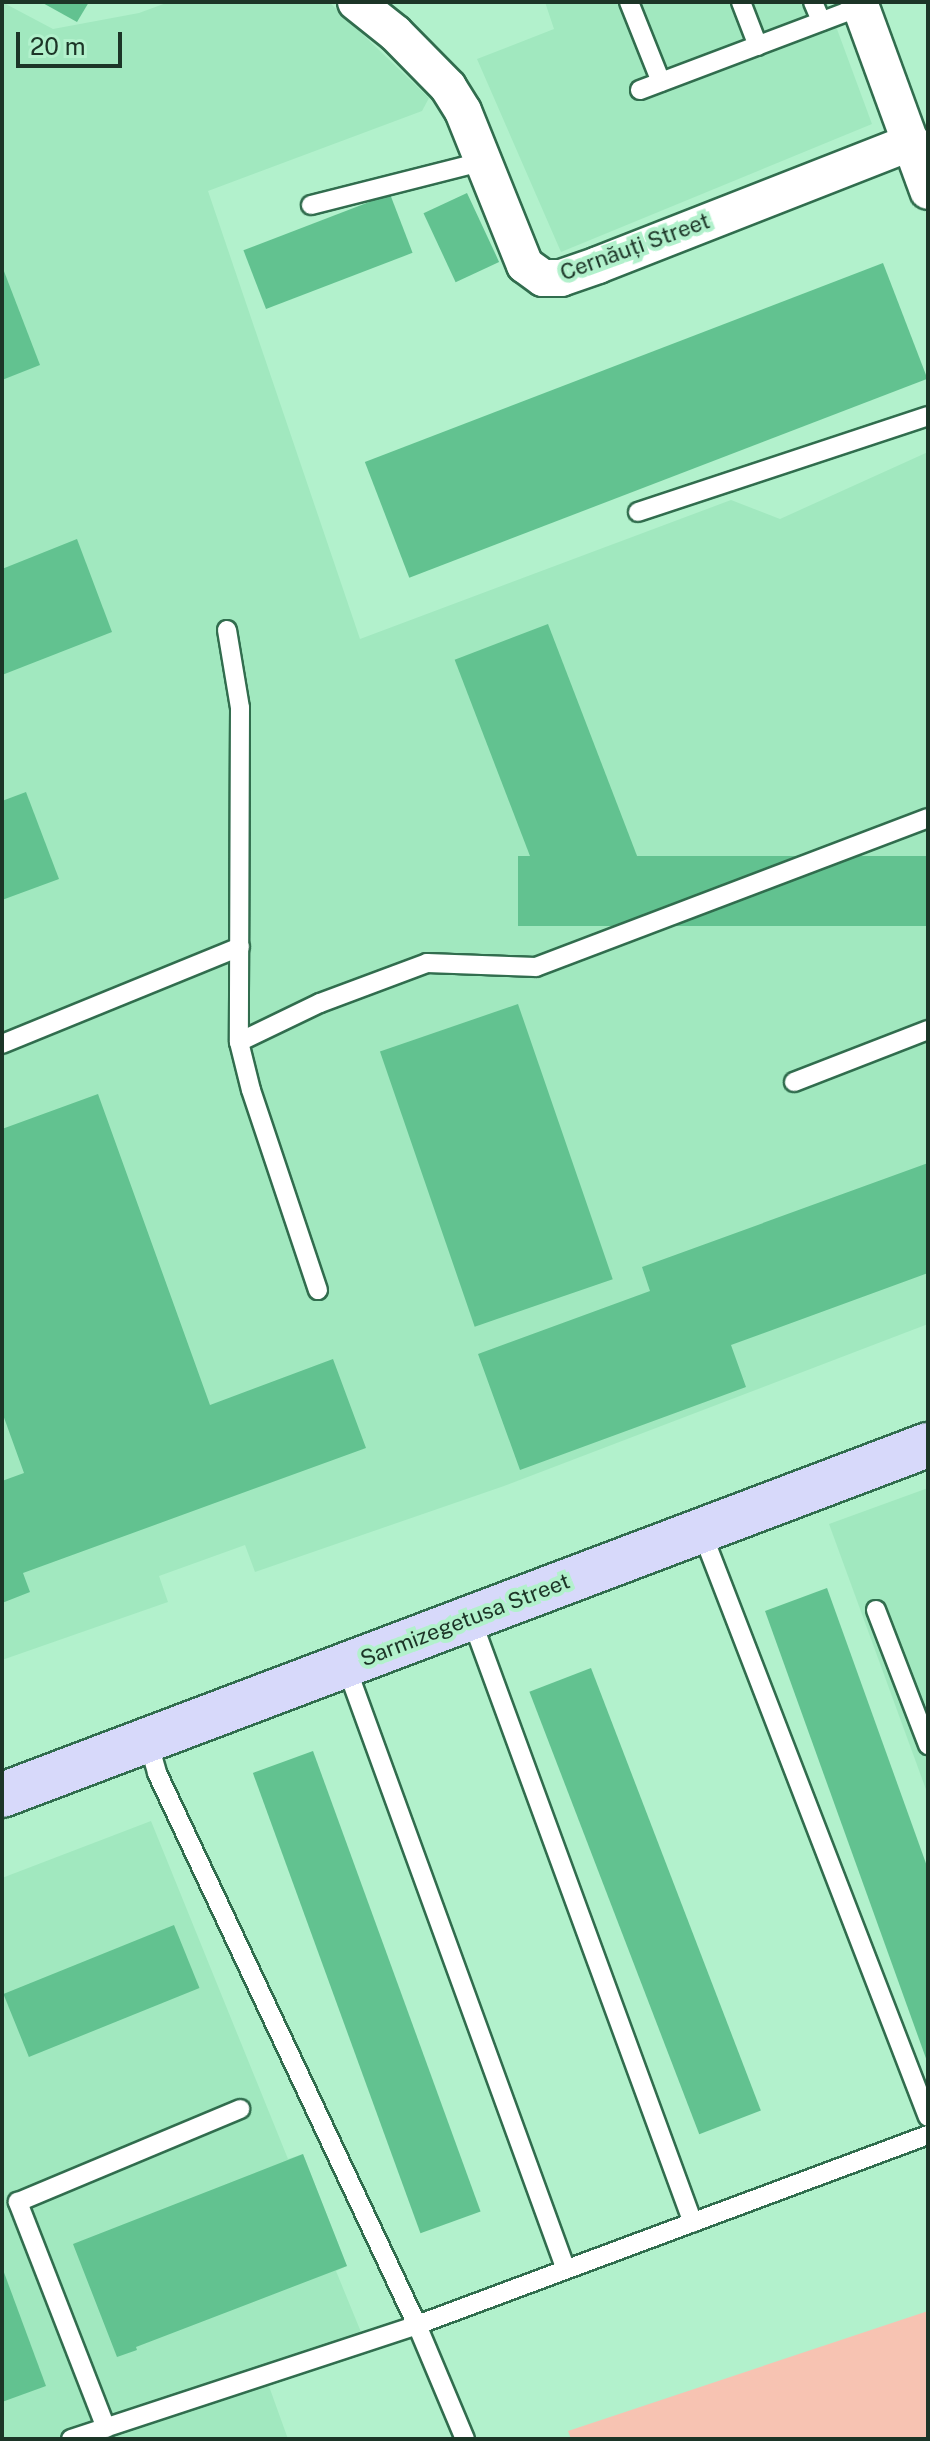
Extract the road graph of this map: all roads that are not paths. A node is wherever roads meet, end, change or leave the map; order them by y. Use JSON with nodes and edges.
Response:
{"nodes":[{"id":1,"x":356,"y":2,"type":"edge"},
{"id":2,"x":629,"y":2,"type":"edge"},
{"id":3,"x":741,"y":2,"type":"edge"},
{"id":4,"x":813,"y":2,"type":"edge"},
{"id":5,"x":864,"y":4,"type":"edge"},
{"id":6,"x":821,"y":21,"type":"junction"},
{"id":7,"x":758,"y":46,"type":"junction"},
{"id":8,"x":661,"y":82,"type":"junction"},
{"id":9,"x":640,"y":90,"type":"dead end"},
{"id":10,"x":912,"y":142,"type":"junction"},
{"id":11,"x":485,"y":161,"type":"junction"},
{"id":12,"x":928,"y":191,"type":"edge"},
{"id":13,"x":311,"y":205,"type":"dead end"},
{"id":14,"x":928,"y":416,"type":"edge"},
{"id":15,"x":638,"y":512,"type":"dead end"},
{"id":16,"x":227,"y":630,"type":"dead end"},
{"id":17,"x":928,"y":818,"type":"edge"},
{"id":18,"x":240,"y":947,"type":"junction"},
{"id":19,"x":928,"y":1030,"type":"edge"},
{"id":20,"x":239,"y":1042,"type":"junction"},
{"id":21,"x":2,"y":1044,"type":"edge"},
{"id":22,"x":794,"y":1082,"type":"dead end"},
{"id":23,"x":318,"y":1290,"type":"dead end"},
{"id":24,"x":928,"y":1445,"type":"edge"},
{"id":25,"x":701,"y":1530,"type":"junction"},
{"id":26,"x":876,"y":1610,"type":"dead end"},
{"id":27,"x":470,"y":1617,"type":"junction"},
{"id":28,"x":346,"y":1666,"type":"junction"},
{"id":29,"x":148,"y":1741,"type":"junction"},
{"id":30,"x":928,"y":1745,"type":"edge"},
{"id":31,"x":2,"y":1795,"type":"edge"},
{"id":32,"x":240,"y":2109,"type":"dead end"},
{"id":33,"x":928,"y":2117,"type":"edge"},
{"id":34,"x":928,"y":2135,"type":"edge"},
{"id":35,"x":693,"y":2223,"type":"junction"},
{"id":36,"x":565,"y":2267,"type":"junction"},
{"id":37,"x":417,"y":2325,"type":"junction"},
{"id":38,"x":106,"y":2428,"type":"junction"},
{"id":39,"x":71,"y":2439,"type":"edge"},
{"id":40,"x":465,"y":2439,"type":"edge"}],
"edges":[{"from":1,"to":11,"type":"street","name":"Cernăuți Street"},
{"from":2,"to":8,"type":"lane"},
{"from":3,"to":7,"type":"lane"},
{"from":4,"to":6,"type":"lane"},
{"from":5,"to":6,"type":"lane"},
{"from":5,"to":10,"type":"street"},
{"from":6,"to":7,"type":"lane"},
{"from":7,"to":8,"type":"lane"},
{"from":8,"to":9,"type":"lane"},
{"from":10,"to":11,"type":"street","name":"Cernăuți Street"},
{"from":10,"to":12,"type":"street"},
{"from":11,"to":13,"type":"lane"},
{"from":14,"to":15,"type":"lane"},
{"from":16,"to":18,"type":"lane"},
{"from":17,"to":20,"type":"lane"},
{"from":18,"to":20,"type":"lane"},
{"from":18,"to":21,"type":"lane"},
{"from":19,"to":22,"type":"lane"},
{"from":20,"to":23,"type":"lane"},
{"from":24,"to":25,"type":"main road","name":"Sarmizegetusa Street"},
{"from":25,"to":27,"type":"main road","name":"Sarmizegetusa Street"},
{"from":25,"to":33,"type":"lane"},
{"from":26,"to":30,"type":"lane"},
{"from":27,"to":28,"type":"main road","name":"Sarmizegetusa Street"},
{"from":27,"to":35,"type":"lane"},
{"from":28,"to":29,"type":"main road","name":"Sarmizegetusa Street"},
{"from":28,"to":36,"type":"lane"},
{"from":29,"to":31,"type":"main road","name":"Sarmizegetusa Street"},
{"from":29,"to":37,"type":"lane"},
{"from":32,"to":38,"type":"lane"},
{"from":34,"to":35,"type":"lane"},
{"from":35,"to":36,"type":"lane"},
{"from":36,"to":37,"type":"lane"},
{"from":37,"to":38,"type":"lane"},
{"from":37,"to":40,"type":"lane"},
{"from":38,"to":39,"type":"lane"}]}
